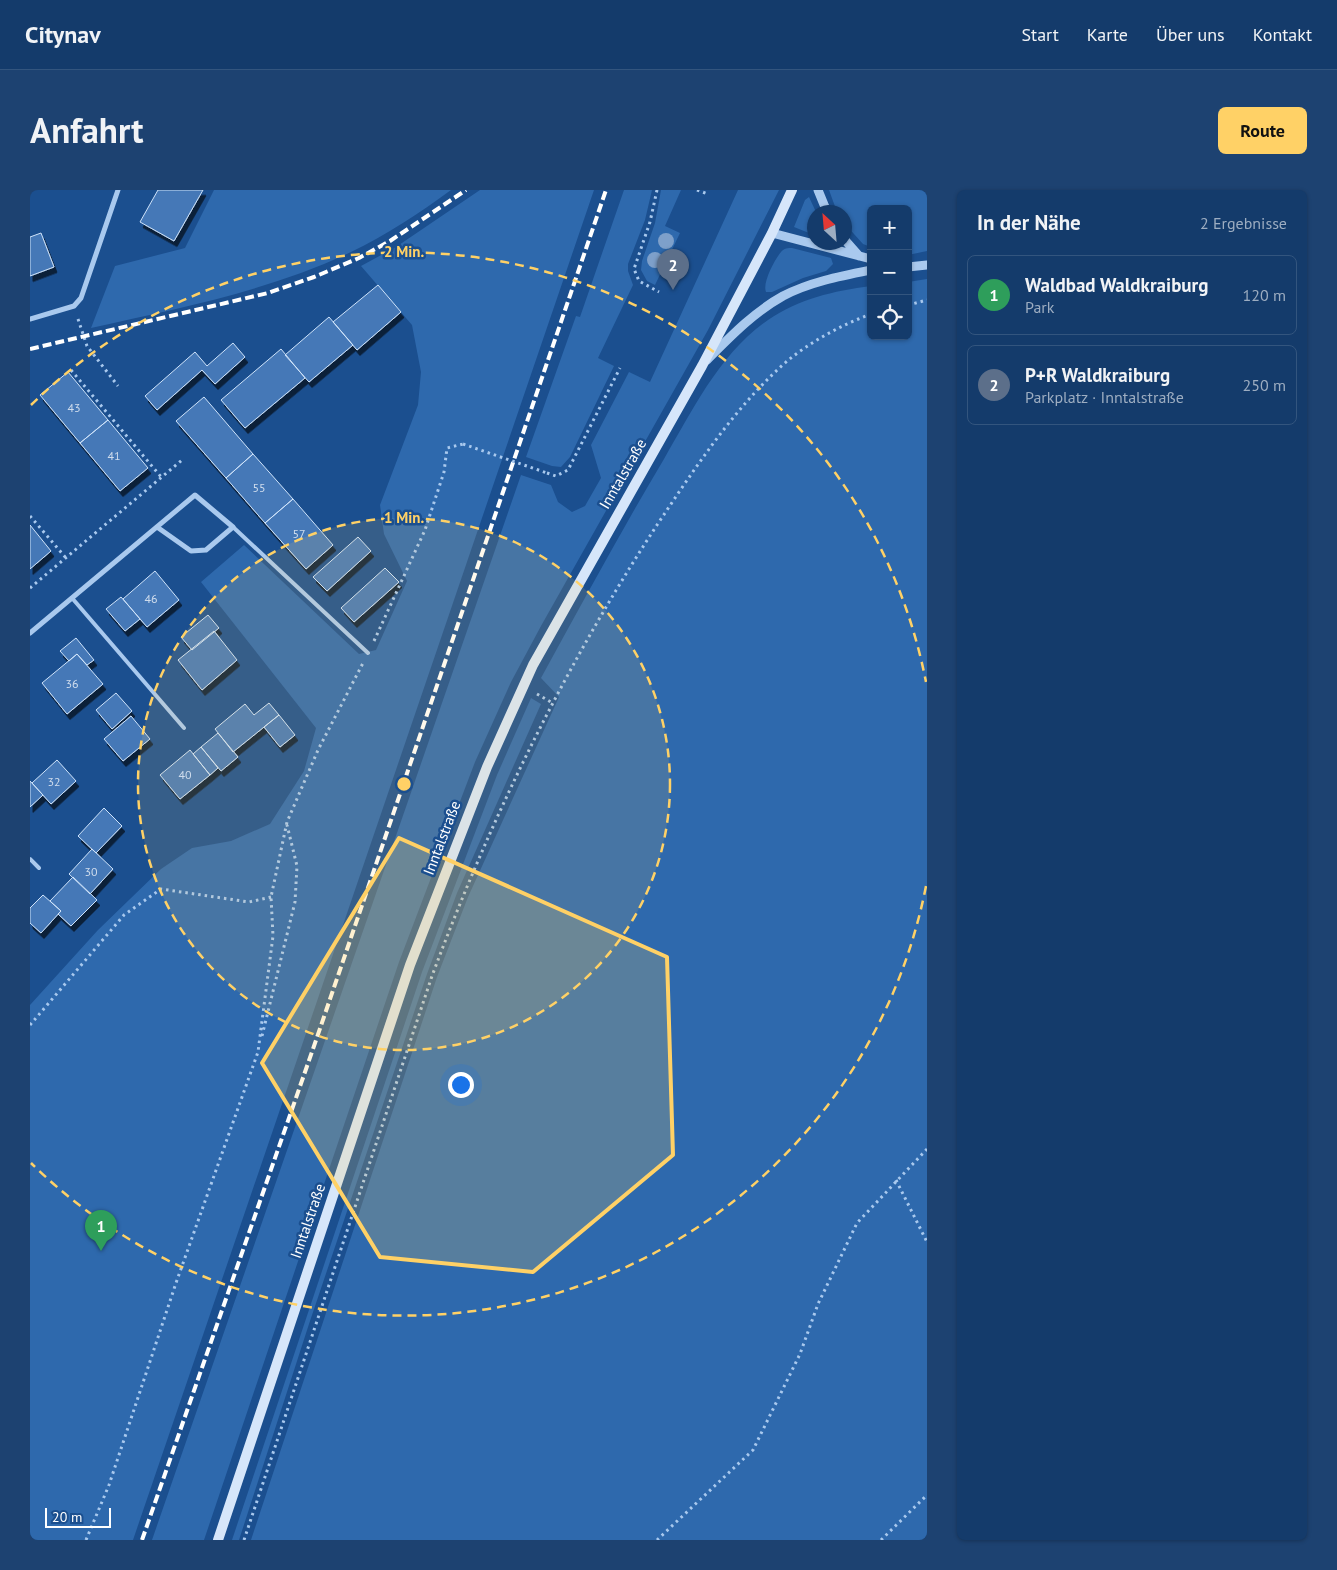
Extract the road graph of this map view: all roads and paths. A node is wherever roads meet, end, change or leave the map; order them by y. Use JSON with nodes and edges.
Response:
{"nodes":[{"id":1,"x":118,"y":190,"type":"edge"},
{"id":2,"x":657,"y":190,"type":"edge"},
{"id":3,"x":697,"y":190,"type":"edge"},
{"id":4,"x":792,"y":190,"type":"edge"},
{"id":5,"x":818,"y":190,"type":"edge"},
{"id":6,"x":708,"y":194,"type":"dead end"},
{"id":7,"x":824,"y":205,"type":"edge"},
{"id":8,"x":772,"y":233,"type":"junction"},
{"id":9,"x":852,"y":248,"type":"edge"},
{"id":10,"x":860,"y":256,"type":"junction"},
{"id":11,"x":867,"y":258,"type":"edge"},
{"id":12,"x":927,"y":265,"type":"edge"},
{"id":13,"x":912,"y":267,"type":"edge"},
{"id":14,"x":867,"y":271,"type":"edge"},
{"id":15,"x":659,"y":292,"type":"dead end"},
{"id":16,"x":927,"y":300,"type":"edge"},
{"id":17,"x":912,"y":304,"type":"edge"},
{"id":18,"x":74,"y":306,"type":"junction"},
{"id":19,"x":867,"y":316,"type":"edge"},
{"id":20,"x":30,"y":318,"type":"edge"},
{"id":21,"x":702,"y":366,"type":"junction"},
{"id":22,"x":620,"y":368,"type":"dead end"},
{"id":23,"x":71,"y":370,"type":"dead end"},
{"id":24,"x":118,"y":386,"type":"dead end"},
{"id":25,"x":182,"y":460,"type":"dead end"},
{"id":26,"x":162,"y":478,"type":"junction"},
{"id":27,"x":30,"y":516,"type":"edge"},
{"id":28,"x":157,"y":527,"type":"junction"},
{"id":29,"x":233,"y":527,"type":"junction"},
{"id":30,"x":66,"y":558,"type":"junction"},
{"id":31,"x":30,"y":588,"type":"edge"},
{"id":32,"x":72,"y":598,"type":"junction"},
{"id":33,"x":30,"y":633,"type":"edge"},
{"id":34,"x":368,"y":653,"type":"junction"},
{"id":35,"x":184,"y":728,"type":"dead end"},
{"id":36,"x":287,"y":822,"type":"junction"},
{"id":37,"x":30,"y":859,"type":"edge"},
{"id":38,"x":39,"y":868,"type":"dead end"},
{"id":39,"x":271,"y":897,"type":"junction"},
{"id":40,"x":30,"y":1024,"type":"edge"},
{"id":41,"x":258,"y":1052,"type":"junction"},
{"id":42,"x":927,"y":1149,"type":"edge"},
{"id":43,"x":896,"y":1180,"type":"junction"},
{"id":44,"x":927,"y":1242,"type":"edge"},
{"id":45,"x":927,"y":1495,"type":"edge"},
{"id":46,"x":86,"y":1540,"type":"edge"},
{"id":47,"x":218,"y":1540,"type":"edge"},
{"id":48,"x":244,"y":1540,"type":"edge"},
{"id":49,"x":657,"y":1540,"type":"edge"},
{"id":50,"x":881,"y":1540,"type":"edge"}],
"edges":[{"from":1,"to":18,"type":"street"},
{"from":2,"to":15,"type":"path"},
{"from":3,"to":6,"type":"path"},
{"from":4,"to":8,"type":"main road","name":"Inntalstraße"},
{"from":5,"to":7,"type":"street"},
{"from":8,"to":10,"type":"street"},
{"from":8,"to":21,"type":"main road","name":"Inntalstraße"},
{"from":9,"to":10,"type":"street"},
{"from":10,"to":11,"type":"street"},
{"from":12,"to":13,"type":"street"},
{"from":14,"to":21,"type":"street"},
{"from":16,"to":17,"type":"path"},
{"from":18,"to":20,"type":"street"},
{"from":18,"to":24,"type":"path"},
{"from":19,"to":48,"type":"path"},
{"from":21,"to":47,"type":"main road","name":"Inntalstraße"},
{"from":22,"to":34,"type":"path","bridge":true},
{"from":23,"to":26,"type":"path"},
{"from":25,"to":26,"type":"path"},
{"from":26,"to":30,"type":"path"},
{"from":27,"to":30,"type":"path"},
{"from":28,"to":29,"type":"street"},
{"from":28,"to":29,"type":"street"},
{"from":28,"to":32,"type":"street"},
{"from":29,"to":34,"type":"lane"},
{"from":30,"to":31,"type":"path"},
{"from":32,"to":33,"type":"street"},
{"from":32,"to":35,"type":"lane"},
{"from":34,"to":36,"type":"path"},
{"from":36,"to":39,"type":"path"},
{"from":36,"to":41,"type":"path"},
{"from":37,"to":38,"type":"lane"},
{"from":39,"to":40,"type":"path"},
{"from":39,"to":41,"type":"path"},
{"from":41,"to":46,"type":"path"},
{"from":42,"to":43,"type":"path"},
{"from":43,"to":44,"type":"path"},
{"from":43,"to":49,"type":"path"},
{"from":45,"to":50,"type":"path"}]}
